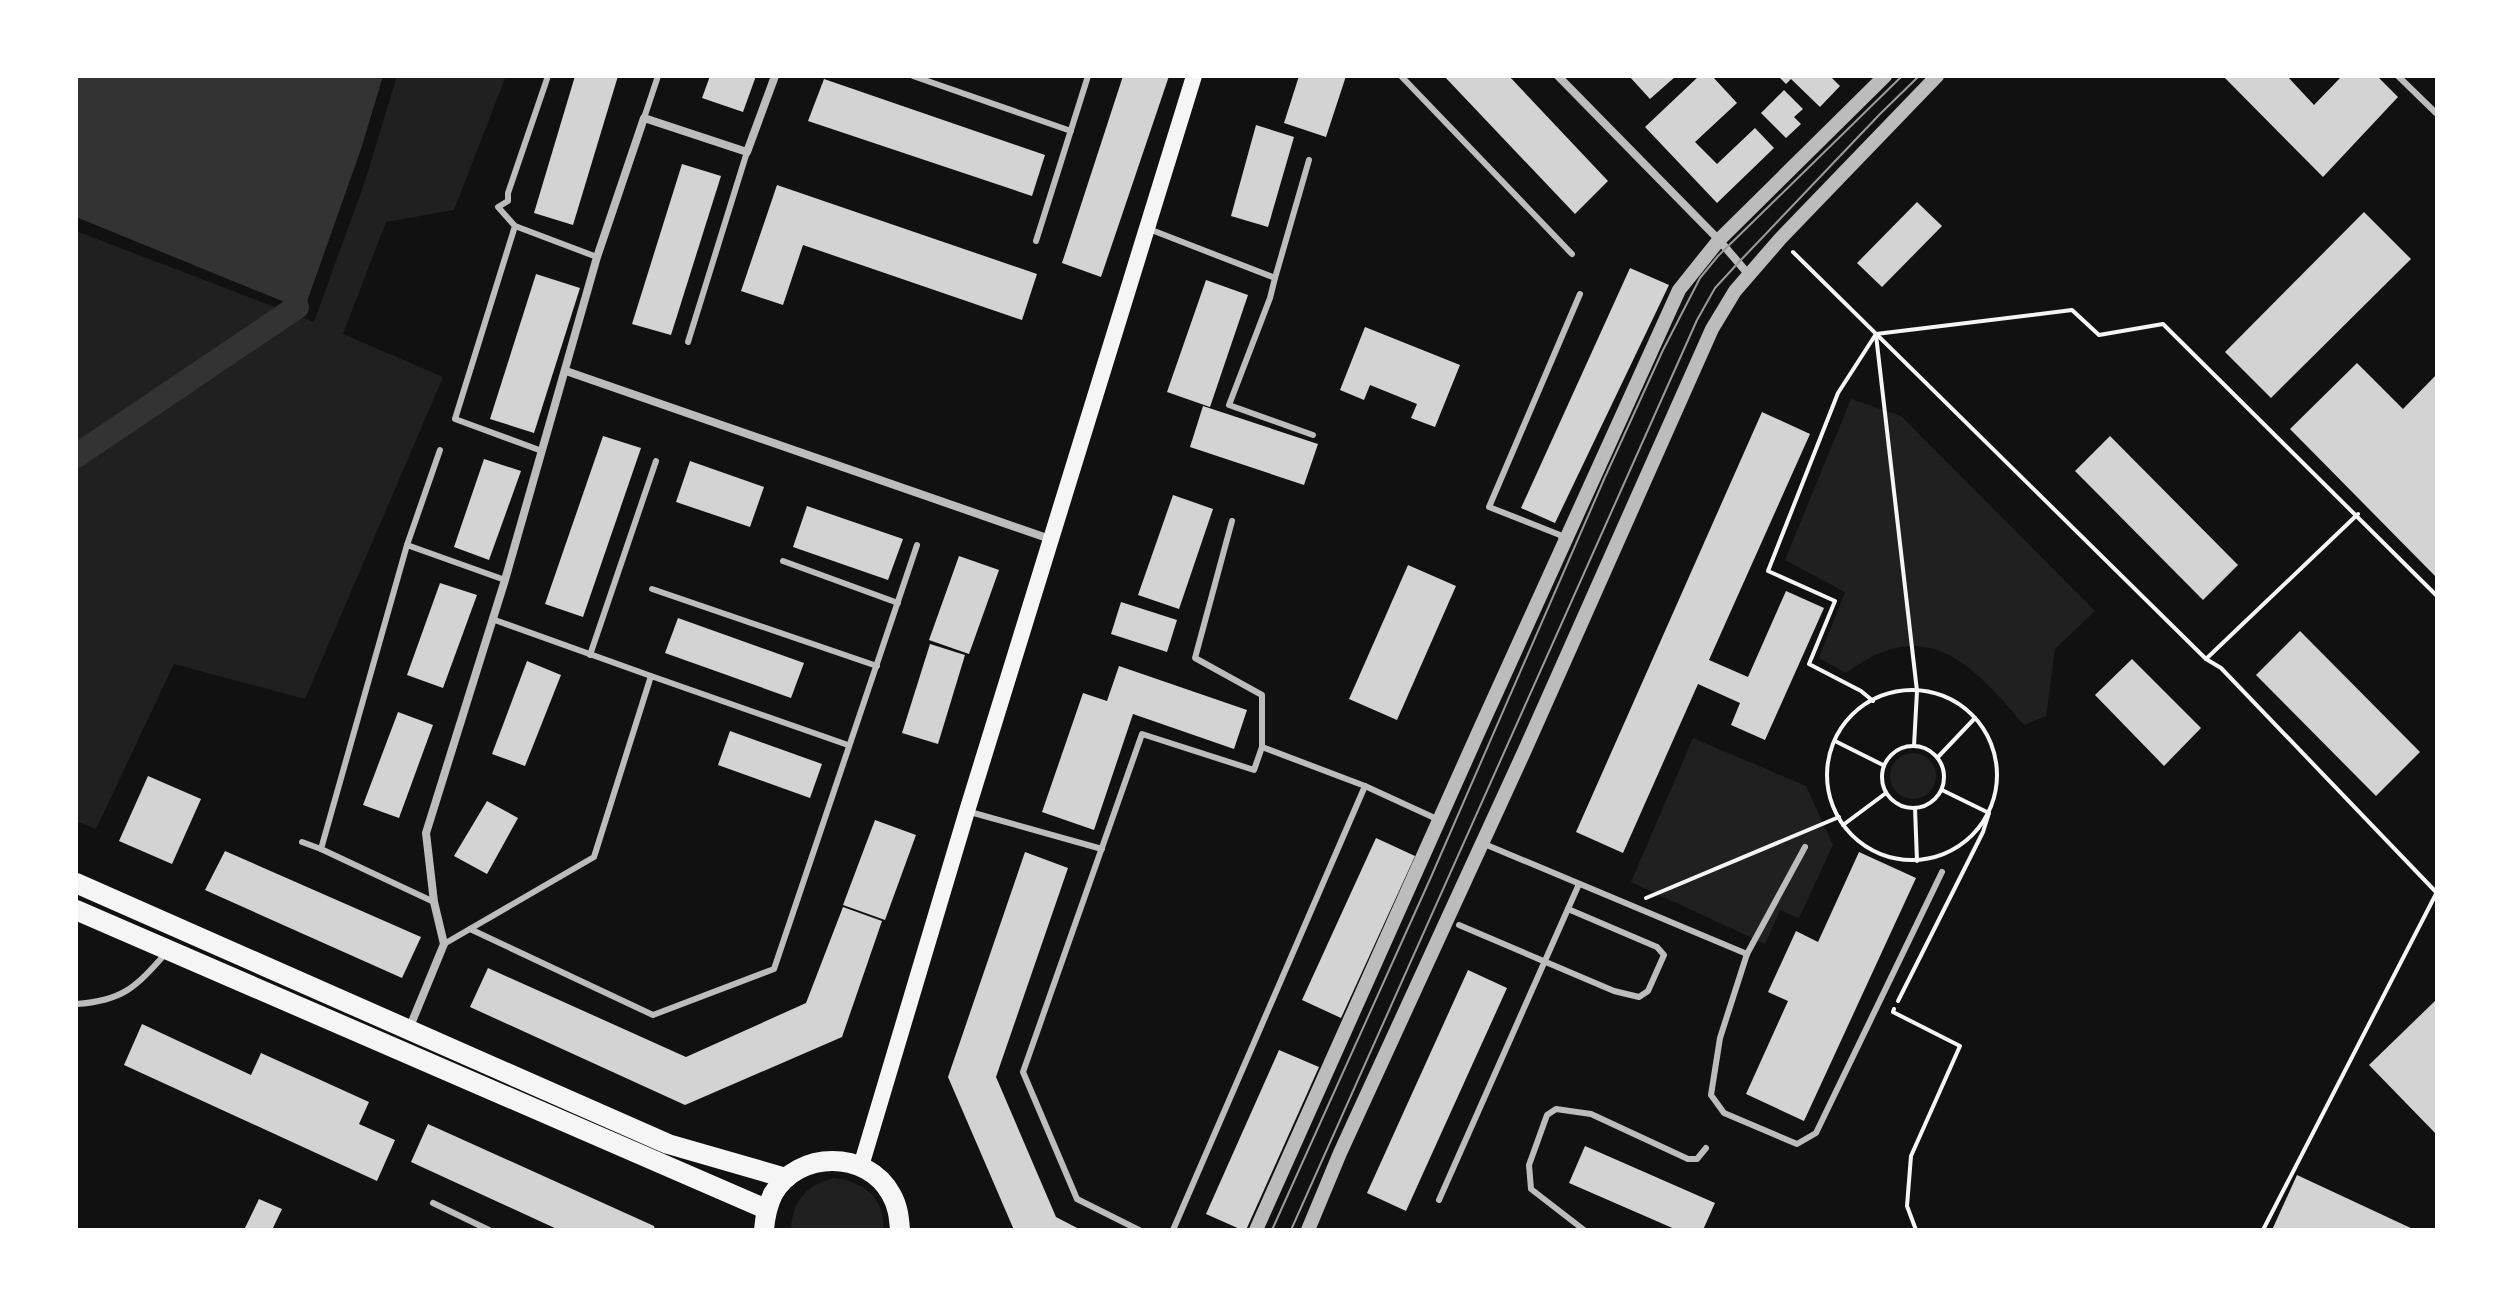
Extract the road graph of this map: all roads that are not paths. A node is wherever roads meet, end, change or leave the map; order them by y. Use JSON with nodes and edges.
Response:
{"nodes":[{"id":1,"x":548,"y":76,"type":"edge"},
{"id":2,"x":658,"y":76,"type":"edge"},
{"id":3,"x":775,"y":76,"type":"edge"},
{"id":4,"x":913,"y":76,"type":"edge"},
{"id":5,"x":1088,"y":76,"type":"edge"},
{"id":6,"x":1194,"y":76,"type":"edge"},
{"id":7,"x":1401,"y":76,"type":"edge"},
{"id":8,"x":1558,"y":76,"type":"edge"},
{"id":9,"x":1885,"y":76,"type":"edge"},
{"id":10,"x":1937,"y":76,"type":"edge"},
{"id":11,"x":2398,"y":76,"type":"edge"},
{"id":12,"x":2437,"y":114,"type":"edge"},
{"id":13,"x":644,"y":118,"type":"junction"},
{"id":14,"x":1071,"y":131,"type":"junction"},
{"id":15,"x":747,"y":152,"type":"junction"},
{"id":16,"x":1309,"y":160,"type":"dead end"},
{"id":17,"x":515,"y":226,"type":"junction"},
{"id":18,"x":1147,"y":229,"type":"junction"},
{"id":19,"x":1719,"y":240,"type":"junction"},
{"id":20,"x":1036,"y":241,"type":"dead end"},
{"id":21,"x":1572,"y":254,"type":"dead end"},
{"id":22,"x":597,"y":257,"type":"junction"},
{"id":23,"x":1749,"y":275,"type":"junction"},
{"id":24,"x":1275,"y":278,"type":"junction"},
{"id":25,"x":1580,"y":294,"type":"dead end"},
{"id":26,"x":688,"y":342,"type":"dead end"},
{"id":27,"x":566,"y":371,"type":"junction"},
{"id":28,"x":1313,"y":435,"type":"dead end"},
{"id":29,"x":440,"y":450,"type":"dead end"},
{"id":30,"x":542,"y":451,"type":"junction"},
{"id":31,"x":656,"y":461,"type":"dead end"},
{"id":32,"x":1232,"y":521,"type":"dead end"},
{"id":33,"x":1050,"y":539,"type":"junction"},
{"id":34,"x":1564,"y":541,"type":"junction"},
{"id":35,"x":407,"y":545,"type":"junction"},
{"id":36,"x":917,"y":545,"type":"dead end"},
{"id":37,"x":783,"y":561,"type":"dead end"},
{"id":38,"x":505,"y":580,"type":"junction"},
{"id":39,"x":652,"y":589,"type":"dead end"},
{"id":40,"x":898,"y":603,"type":"junction"},
{"id":41,"x":492,"y":619,"type":"junction"},
{"id":42,"x":590,"y":655,"type":"junction"},
{"id":43,"x":877,"y":666,"type":"junction"},
{"id":44,"x":651,"y":676,"type":"junction"},
{"id":45,"x":848,"y":745,"type":"junction"},
{"id":46,"x":1262,"y":747,"type":"junction"},
{"id":47,"x":1365,"y":786,"type":"junction"},
{"id":48,"x":967,"y":811,"type":"junction"},
{"id":49,"x":1439,"y":820,"type":"junction"},
{"id":50,"x":302,"y":842,"type":"dead end"},
{"id":51,"x":1482,"y":843,"type":"junction"},
{"id":52,"x":1805,"y":847,"type":"dead end"},
{"id":53,"x":321,"y":849,"type":"junction"},
{"id":54,"x":1102,"y":849,"type":"junction"},
{"id":55,"x":1942,"y":872,"type":"dead end"},
{"id":56,"x":76,"y":883,"type":"edge"},
{"id":57,"x":1579,"y":884,"type":"junction"},
{"id":58,"x":434,"y":902,"type":"junction"},
{"id":59,"x":1568,"y":909,"type":"junction"},
{"id":60,"x":76,"y":910,"type":"edge"},
{"id":61,"x":1459,"y":925,"type":"dead end"},
{"id":62,"x":470,"y":929,"type":"junction"},
{"id":63,"x":444,"y":944,"type":"junction"},
{"id":64,"x":167,"y":951,"type":"junction"},
{"id":65,"x":1747,"y":954,"type":"junction"},
{"id":66,"x":1545,"y":962,"type":"junction"},
{"id":67,"x":76,"y":1004,"type":"edge"},
{"id":68,"x":408,"y":1030,"type":"junction"},
{"id":69,"x":1706,"y":1148,"type":"dead end"},
{"id":70,"x":861,"y":1166,"type":"junction"},
{"id":71,"x":786,"y":1178,"type":"junction"},
{"id":72,"x":1439,"y":1200,"type":"dead end"},
{"id":73,"x":433,"y":1203,"type":"dead end"},
{"id":74,"x":765,"y":1220,"type":"edge"},
{"id":75,"x":489,"y":1230,"type":"edge"},
{"id":76,"x":900,"y":1230,"type":"edge"},
{"id":77,"x":1139,"y":1230,"type":"edge"},
{"id":78,"x":1173,"y":1230,"type":"edge"},
{"id":79,"x":1256,"y":1230,"type":"edge"},
{"id":80,"x":1308,"y":1230,"type":"edge"},
{"id":81,"x":1584,"y":1230,"type":"edge"}],
"edges":[{"from":1,"to":17,"type":"lane"},
{"from":2,"to":13,"type":"lane"},
{"from":3,"to":15,"type":"street"},
{"from":4,"to":14,"type":"lane"},
{"from":5,"to":14,"type":"lane"},
{"from":6,"to":18,"type":"main road"},
{"from":7,"to":21,"type":"lane"},
{"from":8,"to":19,"type":"street"},
{"from":9,"to":19,"type":"street"},
{"from":10,"to":23,"type":"street"},
{"from":11,"to":12,"type":"lane"},
{"from":13,"to":15,"type":"street"},
{"from":13,"to":22,"type":"street"},
{"from":14,"to":20,"type":"lane"},
{"from":15,"to":26,"type":"lane"},
{"from":16,"to":24,"type":"lane"},
{"from":17,"to":22,"type":"lane"},
{"from":17,"to":30,"type":"lane"},
{"from":18,"to":24,"type":"lane"},
{"from":18,"to":33,"type":"main road"},
{"from":19,"to":23,"type":"street"},
{"from":19,"to":34,"type":"street"},
{"from":22,"to":27,"type":"street"},
{"from":23,"to":51,"type":"street"},
{"from":24,"to":28,"type":"lane"},
{"from":25,"to":34,"type":"lane"},
{"from":27,"to":30,"type":"street"},
{"from":27,"to":33,"type":"street"},
{"from":29,"to":35,"type":"lane"},
{"from":30,"to":38,"type":"street"},
{"from":31,"to":42,"type":"lane"},
{"from":32,"to":46,"type":"lane"},
{"from":33,"to":48,"type":"main road"},
{"from":34,"to":49,"type":"street"},
{"from":35,"to":38,"type":"lane"},
{"from":35,"to":53,"type":"lane"},
{"from":36,"to":40,"type":"lane"},
{"from":37,"to":40,"type":"lane"},
{"from":38,"to":41,"type":"street"},
{"from":39,"to":43,"type":"lane"},
{"from":40,"to":43,"type":"lane"},
{"from":41,"to":42,"type":"lane"},
{"from":41,"to":58,"type":"street"},
{"from":42,"to":44,"type":"lane"},
{"from":43,"to":45,"type":"lane"},
{"from":44,"to":45,"type":"lane"},
{"from":44,"to":62,"type":"lane"},
{"from":45,"to":62,"type":"lane"},
{"from":46,"to":47,"type":"lane"},
{"from":46,"to":54,"type":"lane"},
{"from":47,"to":49,"type":"lane"},
{"from":47,"to":78,"type":"lane"},
{"from":48,"to":54,"type":"lane"},
{"from":48,"to":70,"type":"main road"},
{"from":49,"to":79,"type":"street"},
{"from":50,"to":53,"type":"lane"},
{"from":51,"to":57,"type":"lane"},
{"from":51,"to":80,"type":"street"},
{"from":52,"to":65,"type":"lane"},
{"from":53,"to":58,"type":"lane"},
{"from":54,"to":77,"type":"lane"},
{"from":55,"to":65,"type":"lane"},
{"from":56,"to":68,"type":"main road"},
{"from":57,"to":59,"type":"lane"},
{"from":57,"to":65,"type":"lane"},
{"from":58,"to":63,"type":"street"},
{"from":59,"to":66,"type":"lane"},
{"from":59,"to":66,"type":"lane"},
{"from":60,"to":64,"type":"main road"},
{"from":61,"to":66,"type":"lane"},
{"from":62,"to":63,"type":"lane"},
{"from":63,"to":68,"type":"street"},
{"from":64,"to":67,"type":"lane"},
{"from":64,"to":74,"type":"main road"},
{"from":66,"to":72,"type":"lane"},
{"from":68,"to":71,"type":"main road"},
{"from":69,"to":81,"type":"lane"},
{"from":70,"to":71,"type":"main road"},
{"from":70,"to":76,"type":"main road"},
{"from":71,"to":74,"type":"main road"},
{"from":73,"to":75,"type":"lane"}]}
